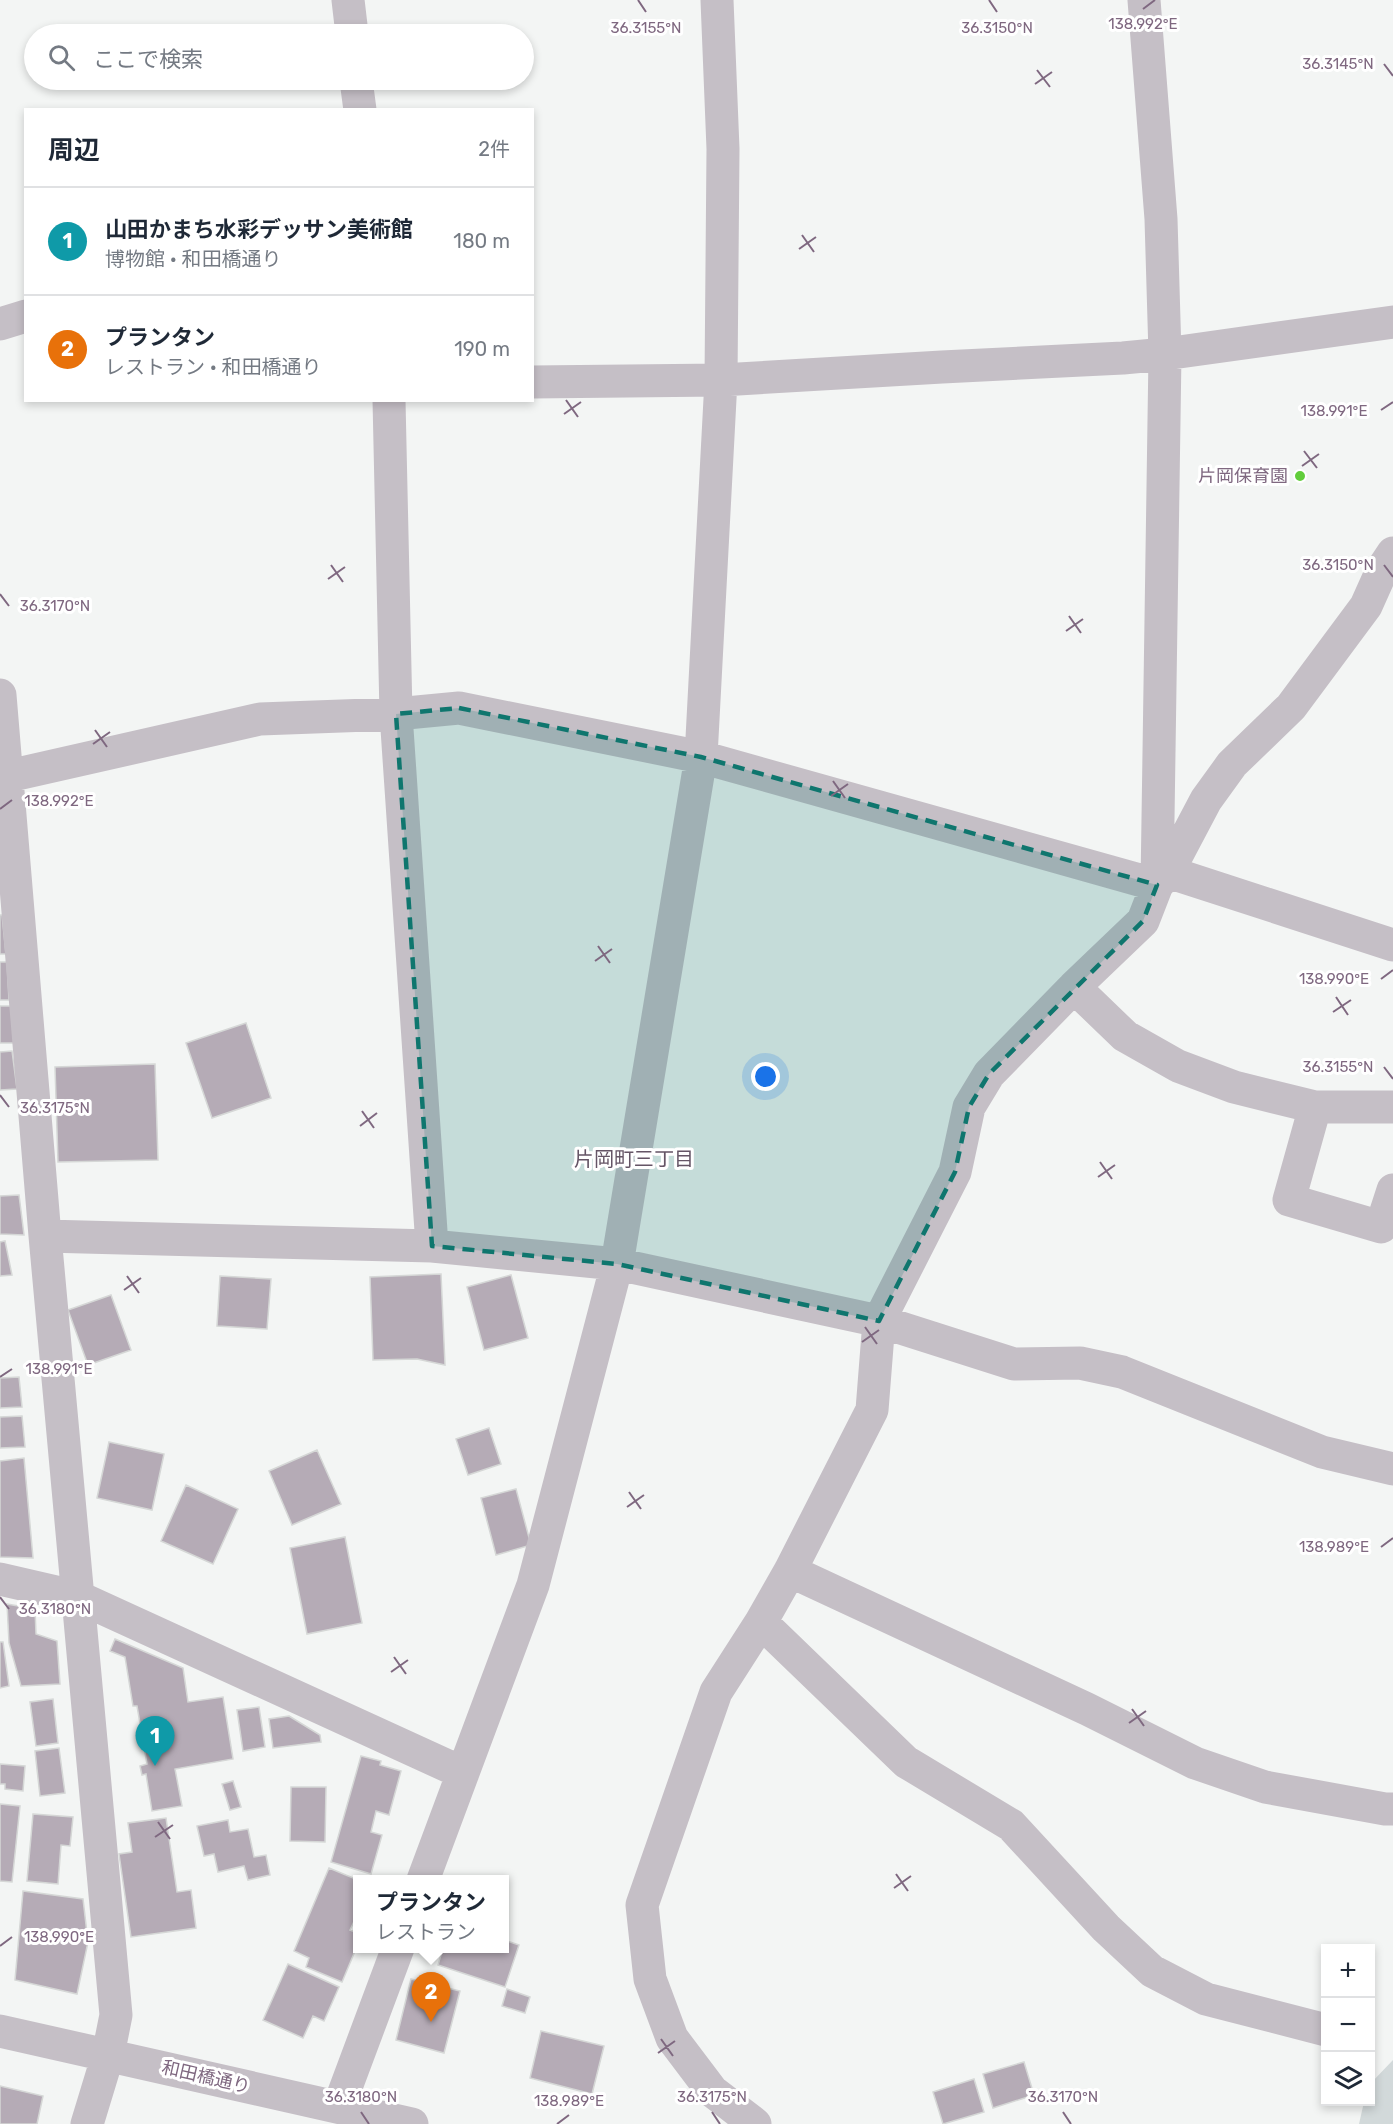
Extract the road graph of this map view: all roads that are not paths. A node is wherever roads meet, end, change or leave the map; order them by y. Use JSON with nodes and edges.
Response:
{"nodes":[{"id":1,"x":348,"y":0,"type":"edge"},
{"id":2,"x":717,"y":0,"type":"edge"},
{"id":3,"x":1144,"y":0,"type":"edge"},
{"id":4,"x":351,"y":24,"type":"edge"},
{"id":5,"x":24,"y":317,"type":"edge"},
{"id":6,"x":1393,"y":322,"type":"edge"},
{"id":7,"x":0,"y":324,"type":"edge"},
{"id":8,"x":1164,"y":354,"type":"junction"},
{"id":9,"x":721,"y":380,"type":"junction"},
{"id":10,"x":534,"y":382,"type":"edge"},
{"id":11,"x":389,"y":402,"type":"edge"},
{"id":12,"x":1393,"y":553,"type":"edge"},
{"id":13,"x":0,"y":695,"type":"edge"},
{"id":14,"x":396,"y":714,"type":"junction"},
{"id":15,"x":701,"y":757,"type":"junction"},
{"id":16,"x":4,"y":777,"type":"edge"},
{"id":17,"x":1163,"y":878,"type":"junction"},
{"id":18,"x":1393,"y":945,"type":"edge"},
{"id":19,"x":1074,"y":987,"type":"junction"},
{"id":20,"x":1315,"y":1107,"type":"junction"},
{"id":21,"x":1393,"y":1107,"type":"edge"},
{"id":22,"x":1393,"y":1190,"type":"edge"},
{"id":23,"x":45,"y":1236,"type":"junction"},
{"id":24,"x":432,"y":1246,"type":"junction"},
{"id":25,"x":617,"y":1264,"type":"junction"},
{"id":26,"x":879,"y":1321,"type":"junction"},
{"id":27,"x":1393,"y":1469,"type":"edge"},
{"id":28,"x":790,"y":1571,"type":"junction"},
{"id":29,"x":0,"y":1579,"type":"edge"},
{"id":30,"x":78,"y":1597,"type":"junction"},
{"id":31,"x":761,"y":1622,"type":"junction"},
{"id":32,"x":463,"y":1773,"type":"junction"},
{"id":33,"x":1393,"y":1809,"type":"edge"},
{"id":34,"x":425,"y":1875,"type":"edge"},
{"id":35,"x":396,"y":1953,"type":"edge"},
{"id":36,"x":1321,"y":2029,"type":"edge"},
{"id":37,"x":0,"y":2031,"type":"edge"},
{"id":38,"x":108,"y":2055,"type":"junction"},
{"id":39,"x":339,"y":2106,"type":"junction"},
{"id":40,"x":87,"y":2124,"type":"edge"},
{"id":41,"x":412,"y":2124,"type":"edge"},
{"id":42,"x":755,"y":2124,"type":"edge"}],
"edges":[{"from":1,"to":4,"type":"street"},
{"from":2,"to":9,"type":"street"},
{"from":3,"to":8,"type":"street"},
{"from":5,"to":7,"type":"street"},
{"from":6,"to":8,"type":"street"},
{"from":8,"to":9,"type":"street"},
{"from":8,"to":17,"type":"street"},
{"from":9,"to":10,"type":"street"},
{"from":9,"to":15,"type":"street"},
{"from":11,"to":14,"type":"street"},
{"from":12,"to":17,"type":"street"},
{"from":13,"to":16,"type":"street"},
{"from":14,"to":15,"type":"street"},
{"from":14,"to":16,"type":"street"},
{"from":14,"to":24,"type":"street"},
{"from":15,"to":17,"type":"street"},
{"from":15,"to":25,"type":"street"},
{"from":16,"to":23,"type":"street"},
{"from":17,"to":18,"type":"street"},
{"from":17,"to":19,"type":"street"},
{"from":19,"to":20,"type":"street"},
{"from":19,"to":26,"type":"street"},
{"from":20,"to":21,"type":"street"},
{"from":20,"to":22,"type":"street"},
{"from":23,"to":24,"type":"street"},
{"from":23,"to":30,"type":"street"},
{"from":24,"to":25,"type":"street"},
{"from":25,"to":26,"type":"street"},
{"from":25,"to":32,"type":"street"},
{"from":26,"to":27,"type":"street"},
{"from":26,"to":28,"type":"street"},
{"from":28,"to":31,"type":"street"},
{"from":28,"to":33,"type":"street"},
{"from":29,"to":30,"type":"street"},
{"from":30,"to":32,"type":"street"},
{"from":30,"to":38,"type":"street"},
{"from":31,"to":36,"type":"street"},
{"from":31,"to":42,"type":"street"},
{"from":32,"to":34,"type":"street"},
{"from":35,"to":39,"type":"street"},
{"from":37,"to":38,"type":"street","name":"和田橋通り"},
{"from":38,"to":39,"type":"street","name":"和田橋通り"},
{"from":38,"to":40,"type":"street"},
{"from":39,"to":41,"type":"street","name":"和田橋通り"}]}
